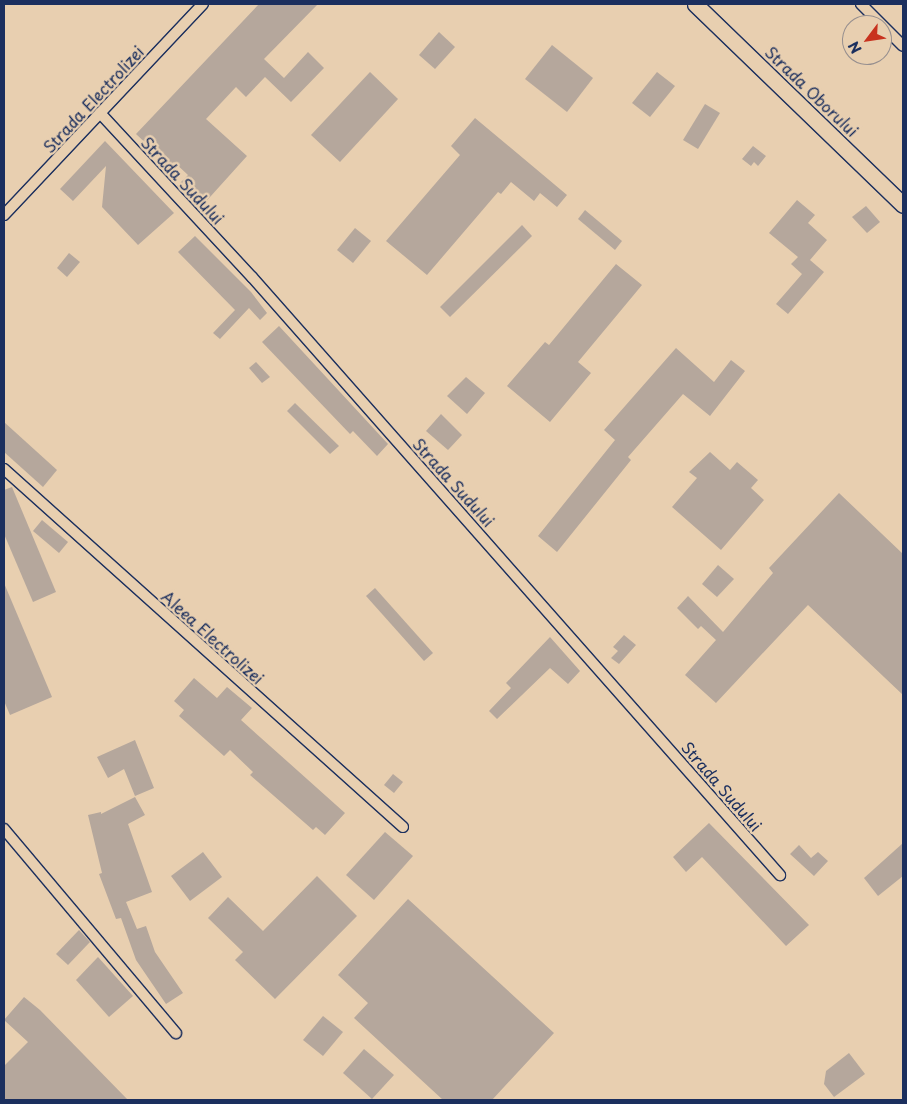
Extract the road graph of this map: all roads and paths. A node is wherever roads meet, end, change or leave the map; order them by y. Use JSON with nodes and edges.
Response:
{"nodes":[{"id":1,"x":203,"y":4,"type":"edge"},
{"id":2,"x":695,"y":4,"type":"edge"},
{"id":3,"x":861,"y":4,"type":"edge"},
{"id":4,"x":903,"y":46,"type":"edge"},
{"id":5,"x":100,"y":114,"type":"junction"},
{"id":6,"x":903,"y":205,"type":"edge"},
{"id":7,"x":4,"y":215,"type":"edge"},
{"id":8,"x":4,"y":469,"type":"edge"},
{"id":9,"x":403,"y":827,"type":"dead end"},
{"id":10,"x":4,"y":829,"type":"edge"},
{"id":11,"x":780,"y":875,"type":"dead end"},
{"id":12,"x":176,"y":1033,"type":"dead end"}],
"edges":[{"from":1,"to":5,"type":"street","name":"Strada Electrolizei"},
{"from":2,"to":6,"type":"main road","name":"Strada Oborului"},
{"from":3,"to":4,"type":"street"},
{"from":5,"to":7,"type":"street","name":"Strada Electrolizei"},
{"from":5,"to":11,"type":"street","name":"Strada Sudului"},
{"from":8,"to":9,"type":"street","name":"Aleea Electrolizei"},
{"from":10,"to":12,"type":"street"}]}
